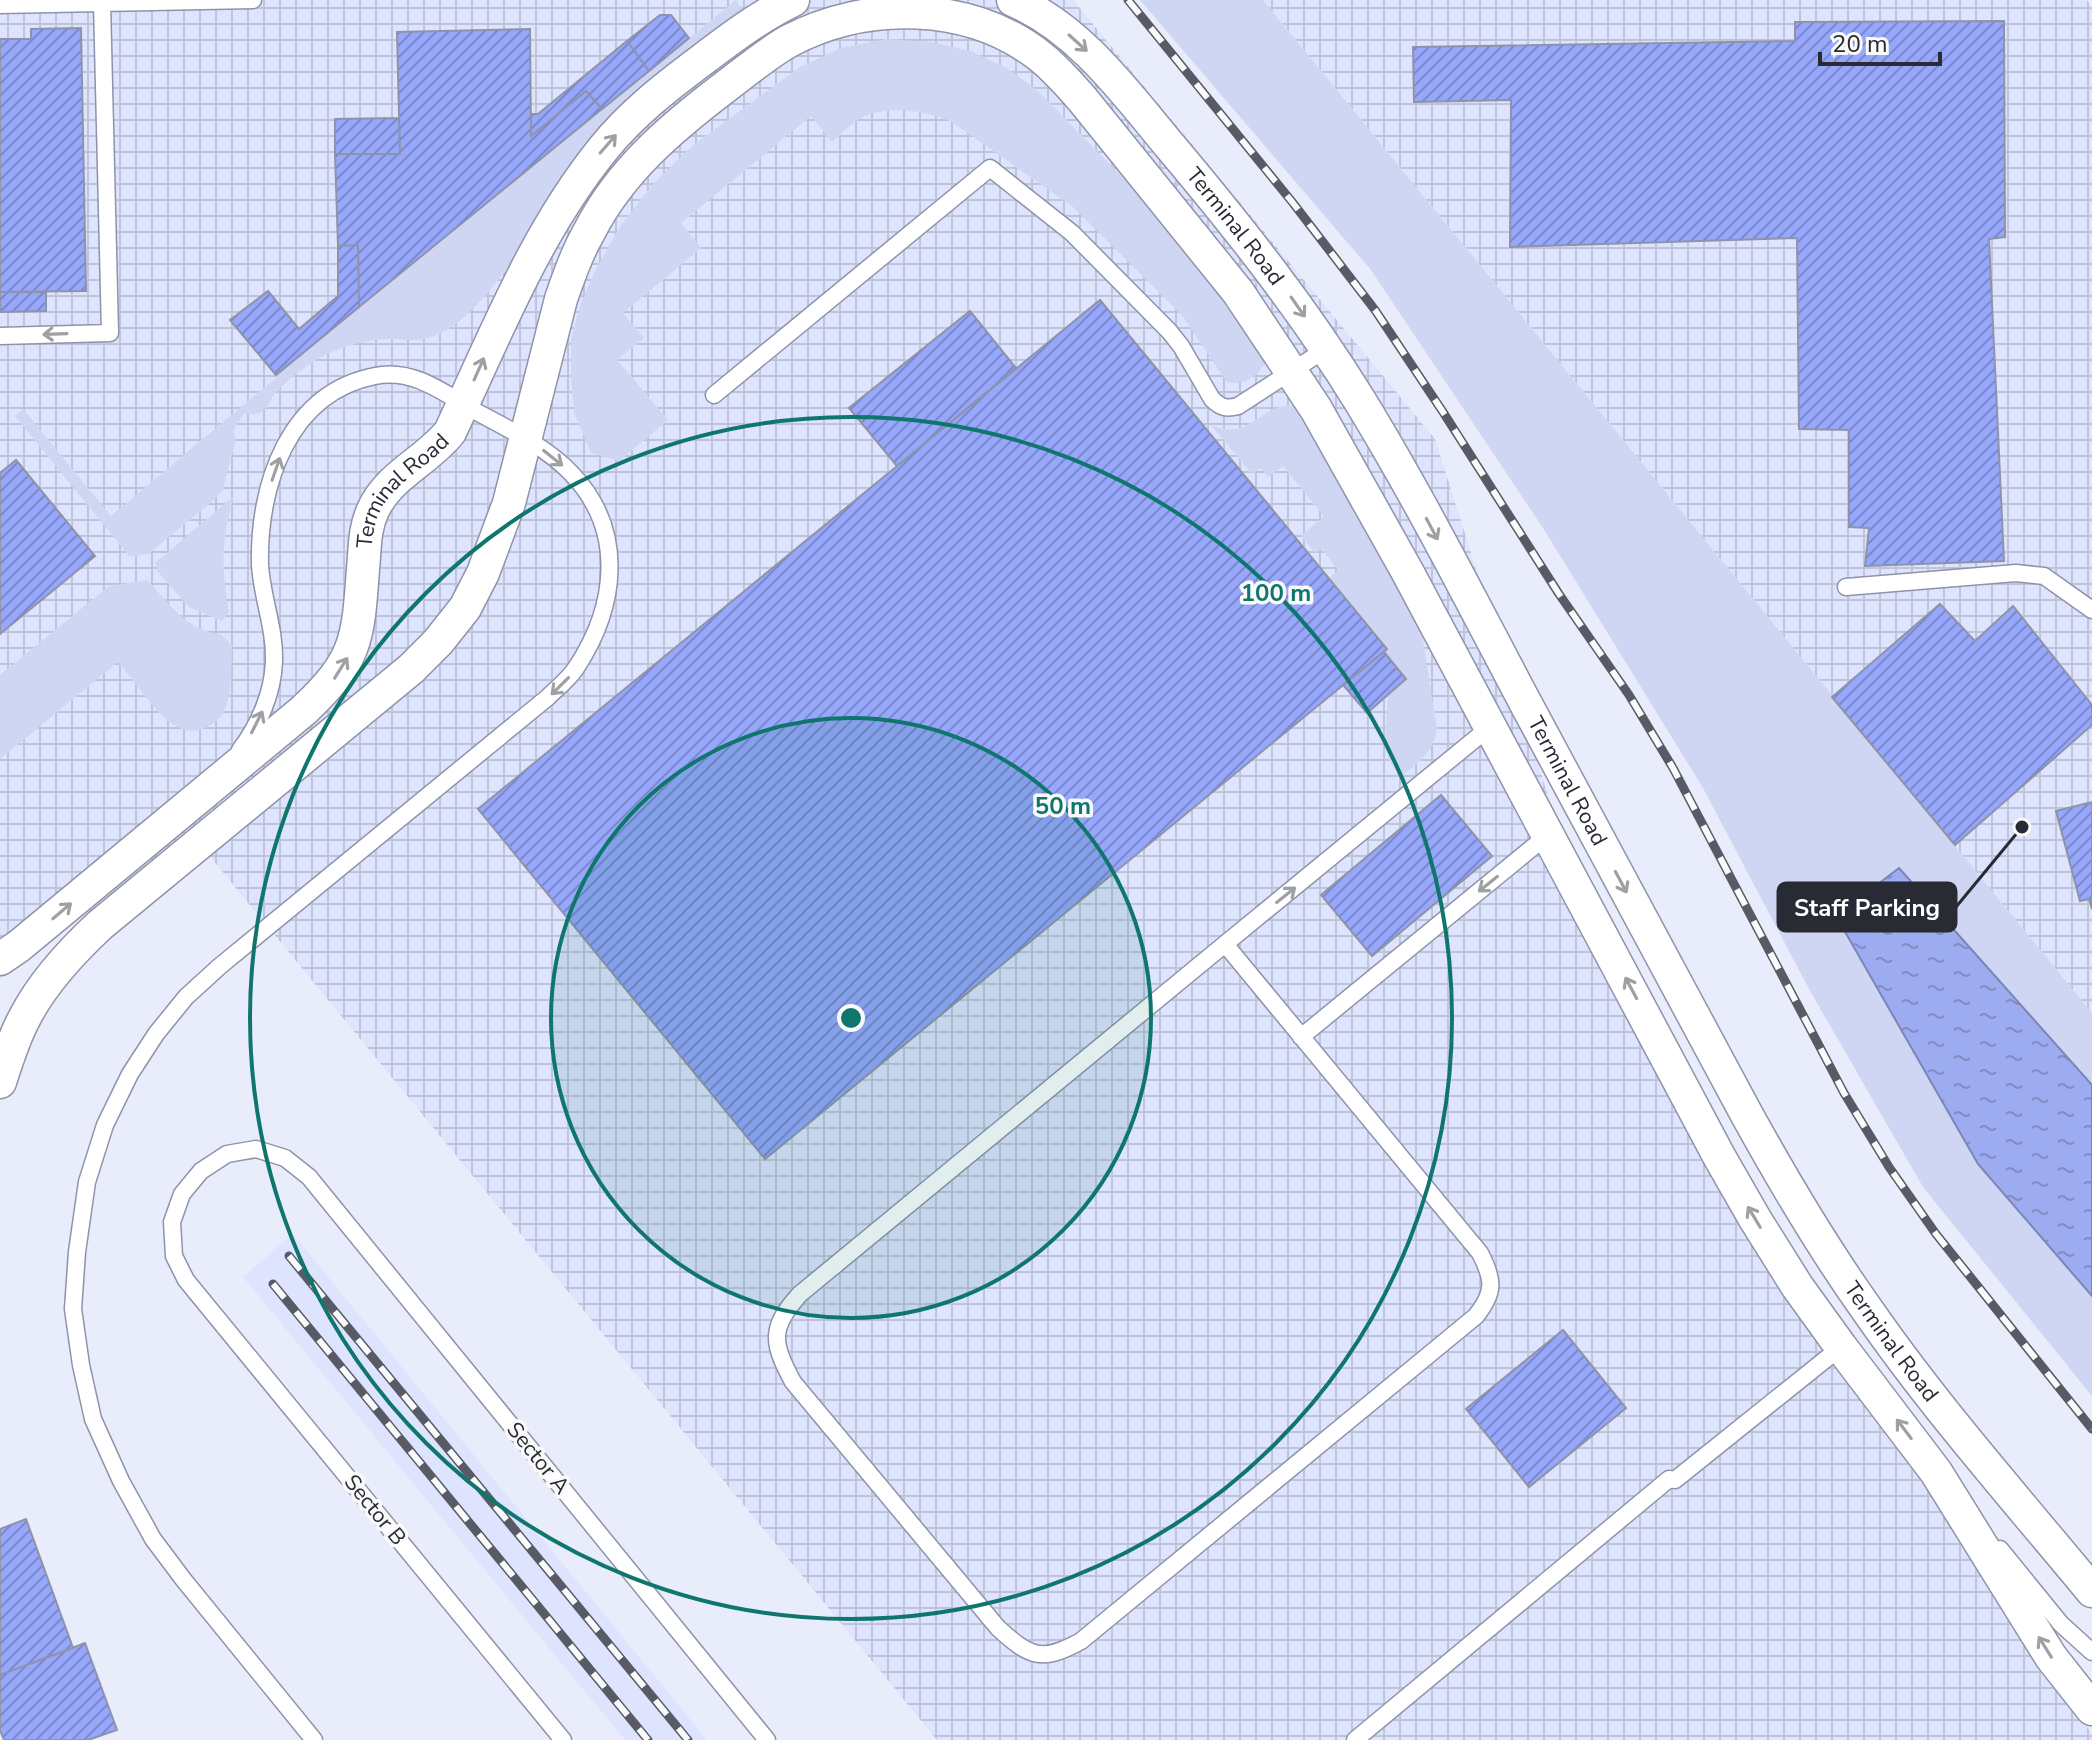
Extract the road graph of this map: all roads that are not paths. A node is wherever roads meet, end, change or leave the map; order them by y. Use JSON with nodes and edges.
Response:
{"nodes":[{"id":1,"x":253,"y":0,"type":"edge"},
{"id":2,"x":793,"y":0,"type":"edge"},
{"id":3,"x":1013,"y":0,"type":"edge"},
{"id":4,"x":19,"y":2,"type":"edge"},
{"id":5,"x":102,"y":3,"type":"junction"},
{"id":6,"x":0,"y":5,"type":"edge"},
{"id":7,"x":0,"y":336,"type":"edge"},
{"id":8,"x":1326,"y":349,"type":"junction"},
{"id":9,"x":1291,"y":372,"type":"junction"},
{"id":10,"x":714,"y":395,"type":"dead end"},
{"id":11,"x":463,"y":404,"type":"junction"},
{"id":12,"x":525,"y":438,"type":"junction"},
{"id":13,"x":1846,"y":587,"type":"dead end"},
{"id":14,"x":2092,"y":610,"type":"edge"},
{"id":15,"x":1491,"y":726,"type":"junction"},
{"id":16,"x":212,"y":786,"type":"junction"},
{"id":17,"x":1549,"y":834,"type":"junction"},
{"id":18,"x":1225,"y":944,"type":"junction"},
{"id":19,"x":0,"y":959,"type":"edge"},
{"id":20,"x":1301,"y":1037,"type":"junction"},
{"id":21,"x":0,"y":1082,"type":"edge"},
{"id":22,"x":186,"y":1280,"type":"joint"},
{"id":23,"x":1841,"y":1347,"type":"junction"},
{"id":24,"x":1936,"y":1472,"type":"junction"},
{"id":25,"x":2092,"y":1591,"type":"edge"},
{"id":26,"x":2092,"y":1652,"type":"edge"},
{"id":27,"x":2092,"y":1709,"type":"edge"},
{"id":28,"x":314,"y":1740,"type":"edge"},
{"id":29,"x":563,"y":1740,"type":"edge"},
{"id":30,"x":767,"y":1740,"type":"edge"},
{"id":31,"x":1355,"y":1740,"type":"edge"}],
"edges":[{"from":1,"to":5,"type":"lane"},
{"from":11,"to":2,"type":"street","name":"Terminal Road","one_way":true},
{"from":3,"to":8,"type":"street","name":"Terminal Road","one_way":true},
{"from":4,"to":5,"type":"lane"},
{"from":4,"to":6,"type":"lane"},
{"from":5,"to":7,"type":"lane","one_way":true},
{"from":8,"to":9,"type":"lane"},
{"from":8,"to":25,"type":"street","name":"Terminal Road","one_way":true},
{"from":9,"to":10,"type":"lane"},
{"from":9,"to":12,"type":"street"},
{"from":9,"to":15,"type":"street"},
{"from":11,"to":12,"type":"lane"},
{"from":16,"to":11,"type":"street","name":"Terminal Road","one_way":true},
{"from":16,"to":11,"type":"lane","one_way":true},
{"from":12,"to":21,"type":"street"},
{"from":12,"to":28,"type":"lane","one_way":true},
{"from":13,"to":14,"type":"lane"},
{"from":15,"to":17,"type":"street"},
{"from":18,"to":15,"type":"lane","one_way":true},
{"from":19,"to":16,"type":"street","name":"Terminal Road","one_way":true},
{"from":17,"to":20,"type":"lane","one_way":true},
{"from":23,"to":17,"type":"street","one_way":true},
{"from":18,"to":20,"type":"lane"},
{"from":18,"to":20,"type":"lane"},
{"from":22,"to":29,"type":"lane","name":"Sector B"},
{"from":22,"to":30,"type":"lane","name":"Sector A"},
{"from":24,"to":23,"type":"street","one_way":true},
{"from":23,"to":31,"type":"lane"},
{"from":24,"to":26,"type":"lane"},
{"from":27,"to":24,"type":"street","one_way":true}]}
